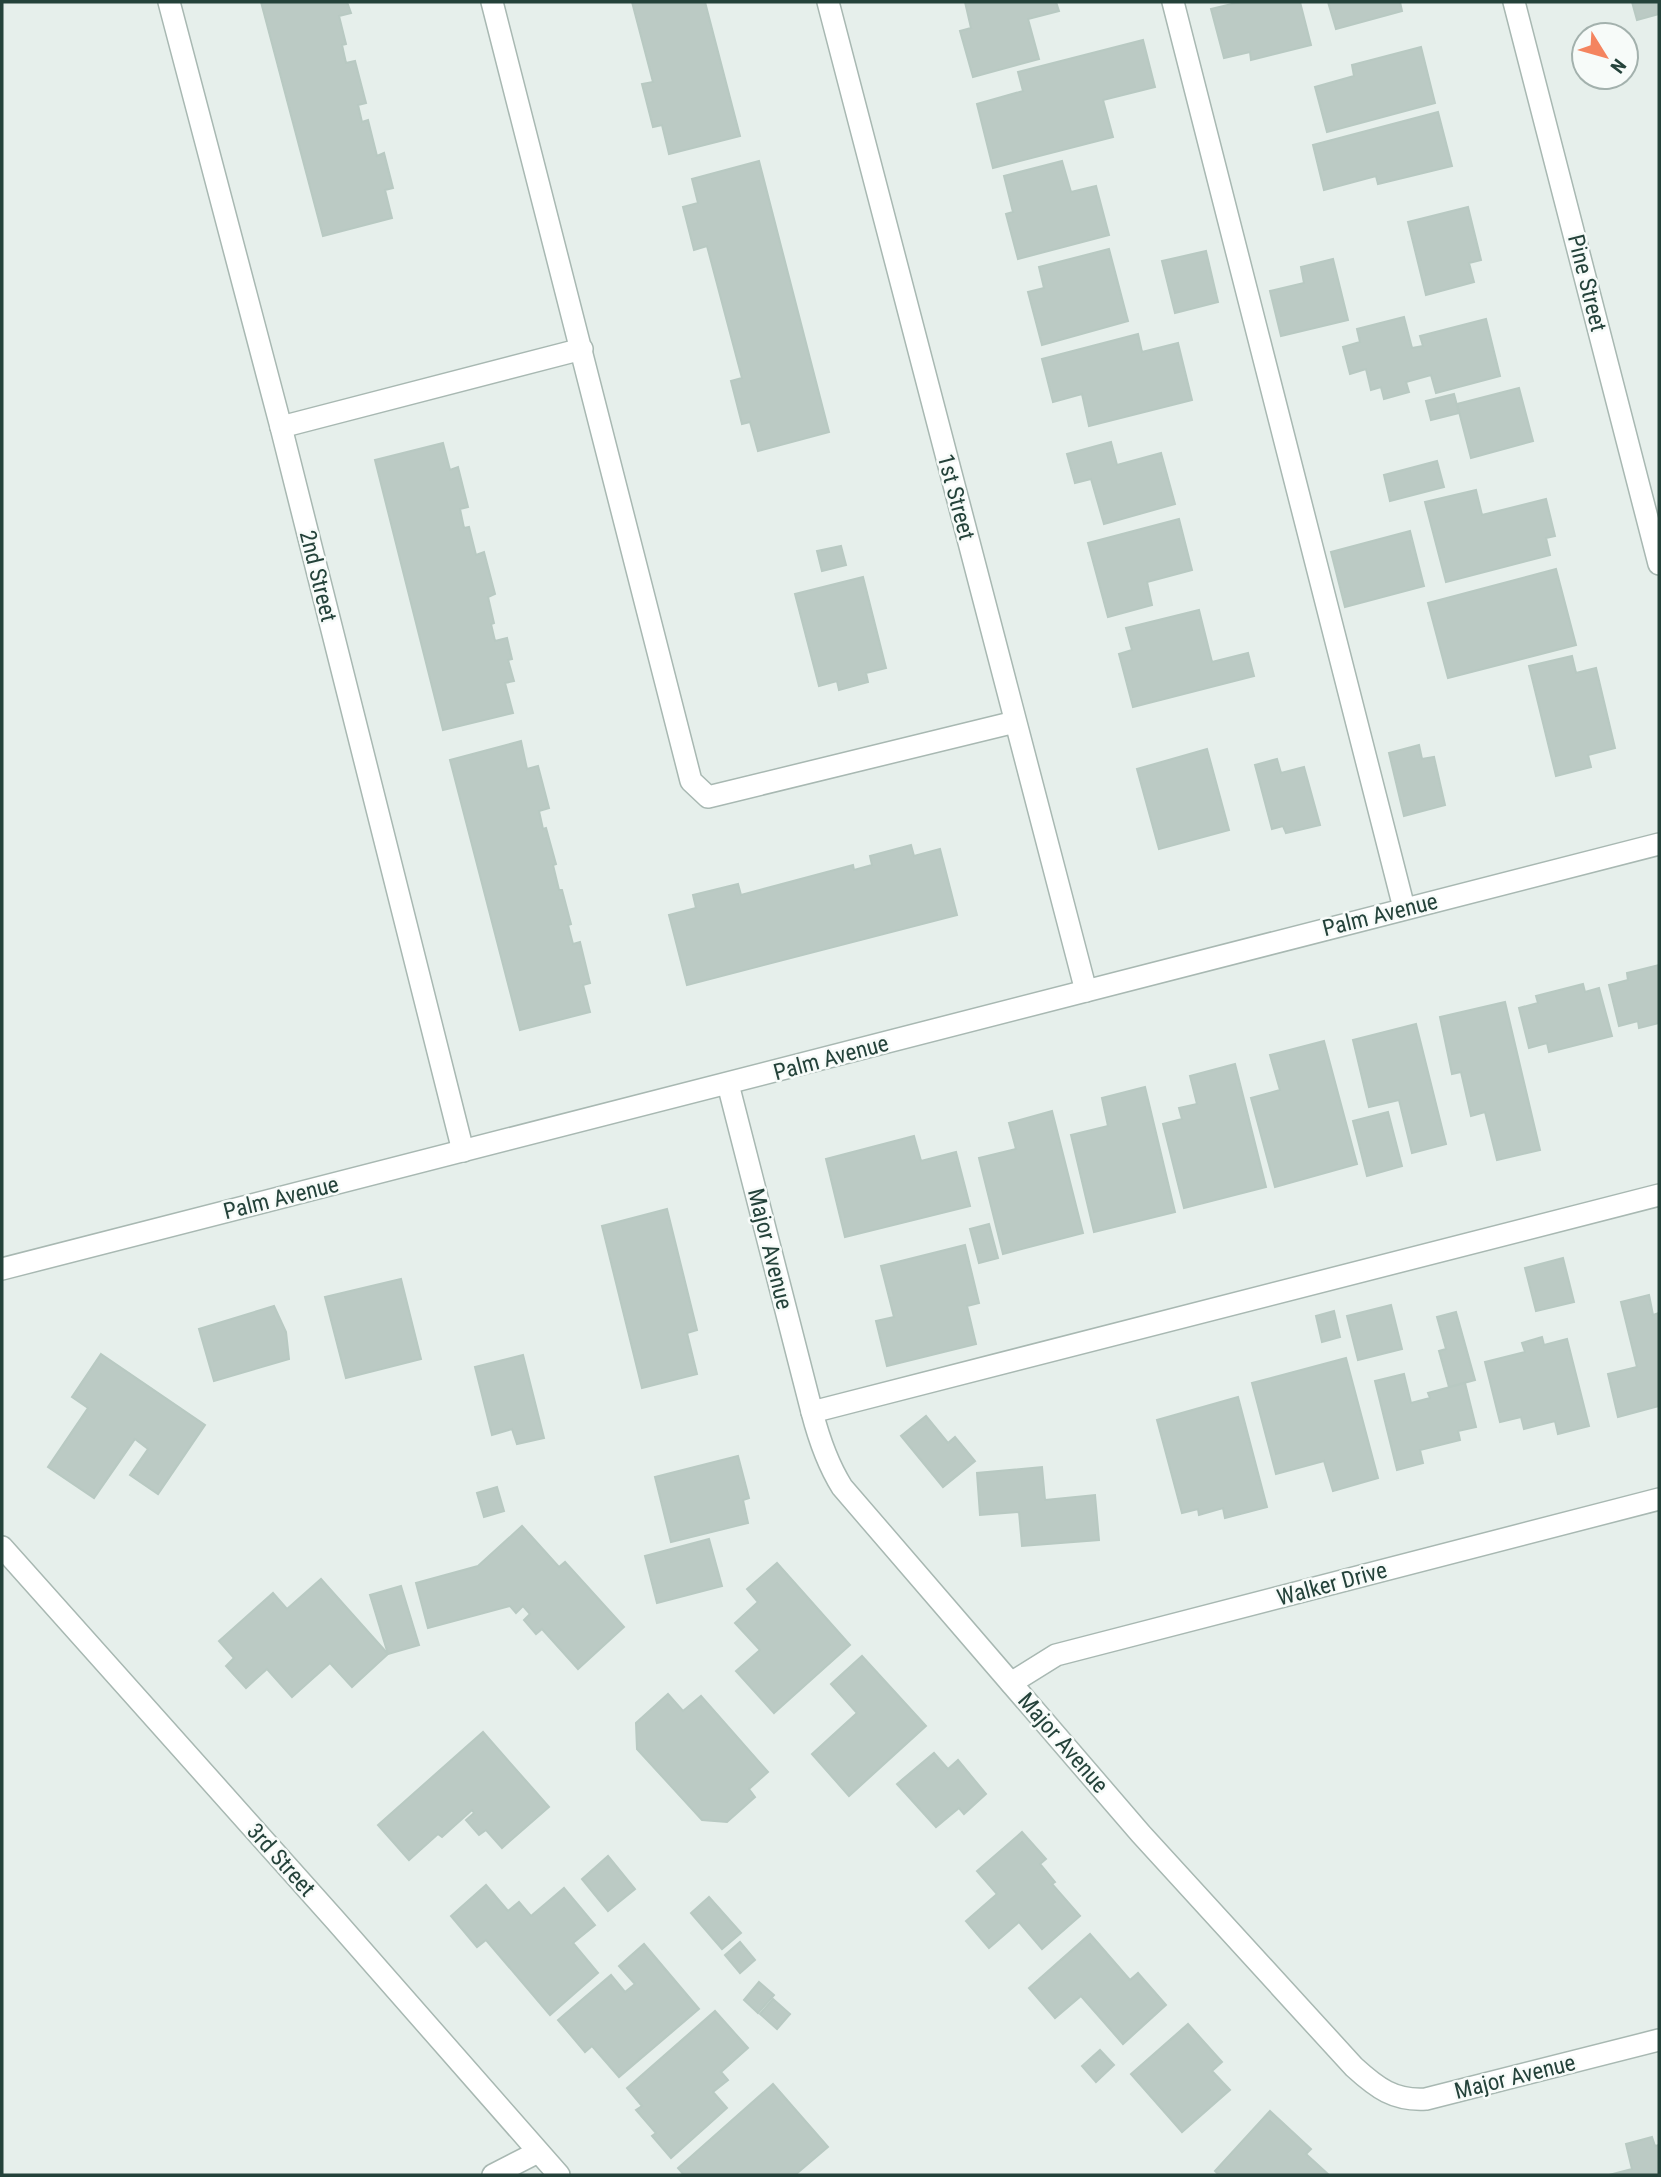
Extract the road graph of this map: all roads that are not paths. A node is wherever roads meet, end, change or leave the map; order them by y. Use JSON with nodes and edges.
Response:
{"nodes":[{"id":1,"x":169,"y":2,"type":"edge"},
{"id":2,"x":492,"y":2,"type":"edge"},
{"id":3,"x":828,"y":2,"type":"edge"},
{"id":4,"x":1173,"y":2,"type":"edge"},
{"id":5,"x":1514,"y":2,"type":"edge"},
{"id":6,"x":582,"y":349,"type":"junction"},
{"id":7,"x":281,"y":427,"type":"junction"},
{"id":8,"x":1659,"y":564,"type":"edge"},
{"id":9,"x":1015,"y":722,"type":"junction"},
{"id":10,"x":1659,"y":844,"type":"edge"},
{"id":11,"x":1404,"y":908,"type":"junction"},
{"id":12,"x":1086,"y":991,"type":"junction"},
{"id":13,"x":728,"y":1084,"type":"junction"},
{"id":14,"x":463,"y":1151,"type":"junction"},
{"id":15,"x":1659,"y":1195,"type":"edge"},
{"id":16,"x":2,"y":1269,"type":"edge"},
{"id":17,"x":812,"y":1412,"type":"junction"},
{"id":18,"x":1659,"y":1499,"type":"edge"},
{"id":19,"x":2,"y":1547,"type":"edge"},
{"id":20,"x":1011,"y":1683,"type":"junction"},
{"id":21,"x":1659,"y":2040,"type":"edge"},
{"id":22,"x":538,"y":2152,"type":"junction"},
{"id":23,"x":492,"y":2175,"type":"edge"},
{"id":24,"x":559,"y":2175,"type":"edge"}],
"edges":[{"from":1,"to":7,"type":"street","name":"2nd Street"},
{"from":2,"to":6,"type":"street"},
{"from":3,"to":9,"type":"street","name":"1st Street"},
{"from":4,"to":11,"type":"street"},
{"from":5,"to":8,"type":"street","name":"Pine Street"},
{"from":6,"to":7,"type":"street"},
{"from":6,"to":9,"type":"street"},
{"from":7,"to":14,"type":"street","name":"2nd Street"},
{"from":9,"to":12,"type":"street","name":"1st Street"},
{"from":10,"to":11,"type":"street","name":"Palm Avenue"},
{"from":11,"to":12,"type":"street","name":"Palm Avenue"},
{"from":12,"to":13,"type":"street","name":"Palm Avenue"},
{"from":13,"to":14,"type":"street","name":"Palm Avenue"},
{"from":13,"to":17,"type":"street","name":"Major Avenue"},
{"from":14,"to":16,"type":"street","name":"Palm Avenue"},
{"from":15,"to":17,"type":"street"},
{"from":17,"to":20,"type":"street","name":"Major Avenue"},
{"from":18,"to":20,"type":"street","name":"Walker Drive"},
{"from":19,"to":22,"type":"street","name":"3rd Street"},
{"from":20,"to":21,"type":"street","name":"Major Avenue"},
{"from":22,"to":23,"type":"street"},
{"from":22,"to":24,"type":"street","name":"3rd Street"}]}
